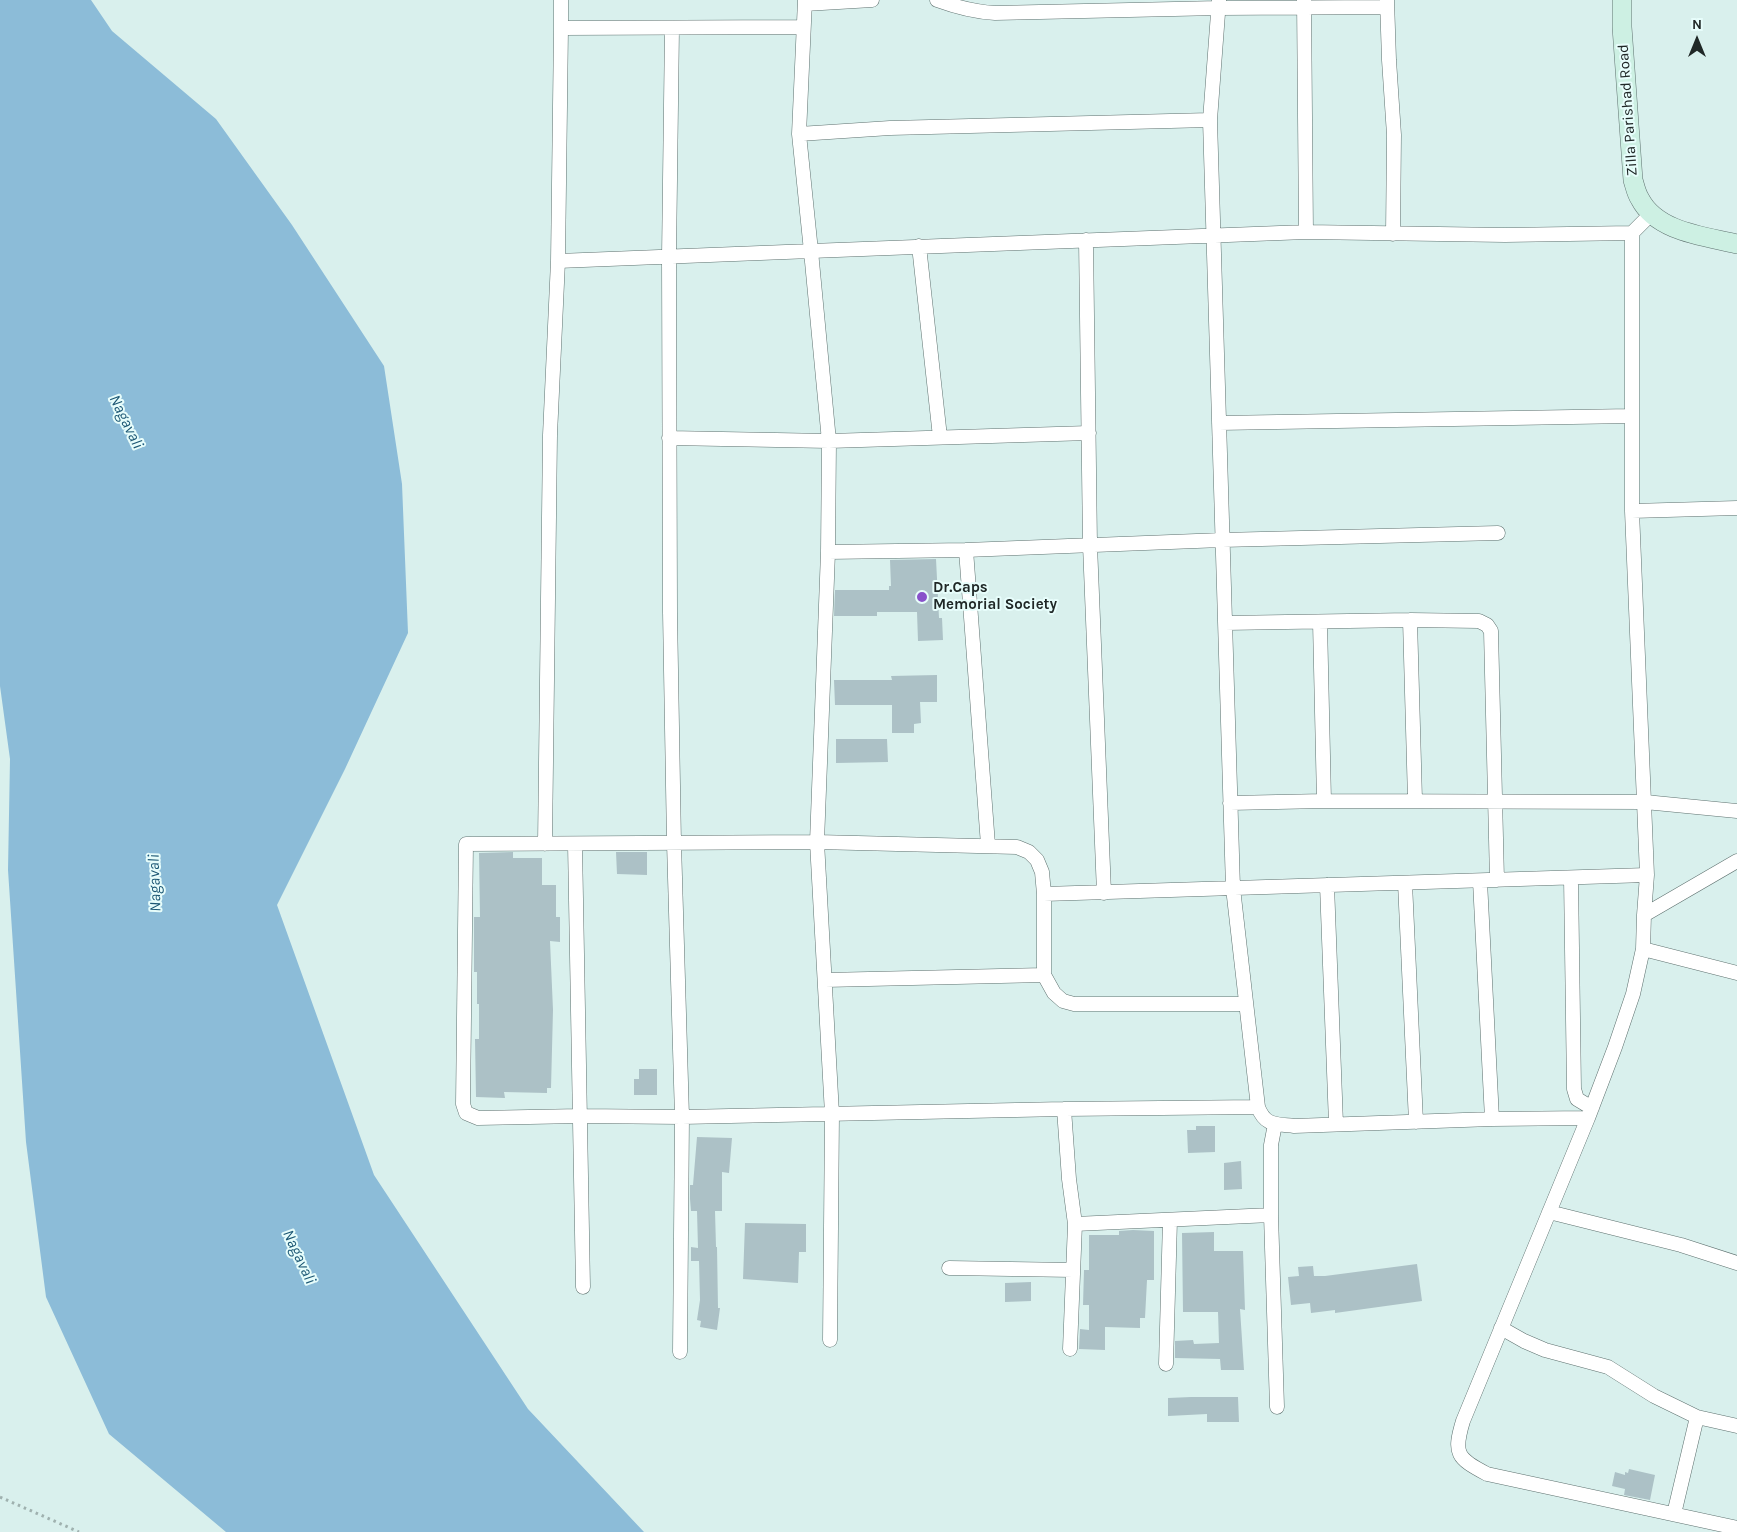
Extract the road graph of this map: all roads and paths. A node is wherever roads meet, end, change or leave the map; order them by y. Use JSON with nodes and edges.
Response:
{"nodes":[{"id":1,"x":561,"y":0,"type":"edge"},
{"id":2,"x":872,"y":0,"type":"edge"},
{"id":3,"x":937,"y":0,"type":"edge"},
{"id":4,"x":1622,"y":0,"type":"edge"},
{"id":5,"x":805,"y":2,"type":"edge"},
{"id":6,"x":1219,"y":4,"type":"edge"},
{"id":7,"x":1304,"y":4,"type":"edge"},
{"id":8,"x":1387,"y":4,"type":"edge"},
{"id":9,"x":803,"y":27,"type":"junction"},
{"id":10,"x":561,"y":28,"type":"junction"},
{"id":11,"x":672,"y":28,"type":"junction"},
{"id":12,"x":1210,"y":120,"type":"junction"},
{"id":13,"x":799,"y":134,"type":"junction"},
{"id":14,"x":1651,"y":214,"type":"junction"},
{"id":15,"x":1306,"y":232,"type":"junction"},
{"id":16,"x":1632,"y":232,"type":"junction"},
{"id":17,"x":1393,"y":234,"type":"junction"},
{"id":18,"x":1213,"y":235,"type":"junction"},
{"id":19,"x":1086,"y":240,"type":"junction"},
{"id":20,"x":1737,"y":244,"type":"edge"},
{"id":21,"x":919,"y":246,"type":"junction"},
{"id":22,"x":811,"y":251,"type":"junction"},
{"id":23,"x":669,"y":256,"type":"junction"},
{"id":24,"x":558,"y":261,"type":"junction"},
{"id":25,"x":1631,"y":416,"type":"junction"},
{"id":26,"x":1219,"y":423,"type":"junction"},
{"id":27,"x":1089,"y":434,"type":"junction"},
{"id":28,"x":940,"y":437,"type":"junction"},
{"id":29,"x":669,"y":438,"type":"junction"},
{"id":30,"x":829,"y":441,"type":"junction"},
{"id":31,"x":1737,"y":508,"type":"edge"},
{"id":32,"x":1632,"y":511,"type":"junction"},
{"id":33,"x":1498,"y":533,"type":"dead end"},
{"id":34,"x":1222,"y":540,"type":"junction"},
{"id":35,"x":1090,"y":545,"type":"junction"},
{"id":36,"x":966,"y":550,"type":"junction"},
{"id":37,"x":828,"y":552,"type":"junction"},
{"id":38,"x":1410,"y":620,"type":"junction"},
{"id":39,"x":1320,"y":622,"type":"junction"},
{"id":40,"x":1225,"y":623,"type":"junction"},
{"id":41,"x":1415,"y":800,"type":"junction"},
{"id":42,"x":1495,"y":800,"type":"junction"},
{"id":43,"x":1324,"y":801,"type":"junction"},
{"id":44,"x":1645,"y":802,"type":"junction"},
{"id":45,"x":1230,"y":803,"type":"junction"},
{"id":46,"x":1737,"y":811,"type":"edge"},
{"id":47,"x":817,"y":842,"type":"junction"},
{"id":48,"x":674,"y":843,"type":"junction"},
{"id":49,"x":545,"y":844,"type":"junction"},
{"id":50,"x":575,"y":844,"type":"junction"},
{"id":51,"x":988,"y":845,"type":"junction"},
{"id":52,"x":1737,"y":861,"type":"edge"},
{"id":53,"x":1647,"y":875,"type":"junction"},
{"id":54,"x":1570,"y":878,"type":"junction"},
{"id":55,"x":1480,"y":880,"type":"junction"},
{"id":56,"x":1497,"y":880,"type":"junction"},
{"id":57,"x":1405,"y":883,"type":"junction"},
{"id":58,"x":1327,"y":886,"type":"junction"},
{"id":59,"x":1233,"y":888,"type":"junction"},
{"id":60,"x":1104,"y":892,"type":"junction"},
{"id":61,"x":1044,"y":894,"type":"junction"},
{"id":62,"x":1644,"y":915,"type":"junction"},
{"id":63,"x":1643,"y":949,"type":"junction"},
{"id":64,"x":1737,"y":973,"type":"edge"},
{"id":65,"x":1044,"y":975,"type":"junction"},
{"id":66,"x":825,"y":980,"type":"junction"},
{"id":67,"x":1246,"y":1004,"type":"junction"},
{"id":68,"x":1258,"y":1107,"type":"junction"},
{"id":69,"x":1064,"y":1109,"type":"junction"},
{"id":70,"x":1590,"y":1113,"type":"junction"},
{"id":71,"x":832,"y":1114,"type":"junction"},
{"id":72,"x":580,"y":1116,"type":"junction"},
{"id":73,"x":682,"y":1117,"type":"junction"},
{"id":74,"x":1492,"y":1119,"type":"junction"},
{"id":75,"x":1416,"y":1122,"type":"junction"},
{"id":76,"x":1275,"y":1124,"type":"junction"},
{"id":77,"x":1336,"y":1124,"type":"junction"},
{"id":78,"x":1549,"y":1212,"type":"junction"},
{"id":79,"x":1271,"y":1215,"type":"junction"},
{"id":80,"x":1170,"y":1220,"type":"junction"},
{"id":81,"x":1075,"y":1224,"type":"junction"},
{"id":82,"x":1737,"y":1263,"type":"edge"},
{"id":83,"x":949,"y":1268,"type":"dead end"},
{"id":84,"x":1073,"y":1270,"type":"junction"},
{"id":85,"x":583,"y":1287,"type":"dead end"},
{"id":86,"x":1501,"y":1328,"type":"junction"},
{"id":87,"x":830,"y":1340,"type":"dead end"},
{"id":88,"x":1070,"y":1350,"type":"dead end"},
{"id":89,"x":680,"y":1352,"type":"dead end"},
{"id":90,"x":1166,"y":1364,"type":"dead end"},
{"id":91,"x":1278,"y":1407,"type":"dead end"},
{"id":92,"x":1697,"y":1417,"type":"junction"},
{"id":93,"x":1737,"y":1426,"type":"edge"},
{"id":94,"x":0,"y":1497,"type":"edge"},
{"id":95,"x":1674,"y":1514,"type":"junction"},
{"id":96,"x":1737,"y":1528,"type":"edge"},
{"id":97,"x":78,"y":1532,"type":"edge"}],
"edges":[{"from":1,"to":10,"type":"street"},
{"from":2,"to":5,"type":"street"},
{"from":3,"to":6,"type":"street"},
{"from":4,"to":14,"type":"main road","name":"Zilla Parishad Road"},
{"from":5,"to":9,"type":"street"},
{"from":6,"to":7,"type":"street"},
{"from":6,"to":12,"type":"street"},
{"from":7,"to":8,"type":"street"},
{"from":7,"to":15,"type":"street"},
{"from":8,"to":17,"type":"street"},
{"from":9,"to":11,"type":"street"},
{"from":9,"to":13,"type":"street"},
{"from":10,"to":11,"type":"street"},
{"from":10,"to":24,"type":"street"},
{"from":11,"to":23,"type":"street"},
{"from":12,"to":13,"type":"street"},
{"from":12,"to":18,"type":"street"},
{"from":13,"to":22,"type":"street"},
{"from":14,"to":16,"type":"street"},
{"from":14,"to":20,"type":"main road","name":"Zilla Parishad Road"},
{"from":15,"to":17,"type":"street"},
{"from":15,"to":18,"type":"street"},
{"from":16,"to":17,"type":"street"},
{"from":16,"to":25,"type":"street"},
{"from":18,"to":19,"type":"street"},
{"from":18,"to":26,"type":"street"},
{"from":19,"to":21,"type":"street"},
{"from":19,"to":27,"type":"street"},
{"from":21,"to":22,"type":"street"},
{"from":21,"to":28,"type":"street"},
{"from":22,"to":23,"type":"street"},
{"from":22,"to":30,"type":"street"},
{"from":23,"to":24,"type":"street"},
{"from":23,"to":29,"type":"street"},
{"from":24,"to":49,"type":"street"},
{"from":25,"to":26,"type":"street"},
{"from":25,"to":32,"type":"street"},
{"from":26,"to":34,"type":"street"},
{"from":27,"to":28,"type":"street"},
{"from":27,"to":35,"type":"street"},
{"from":28,"to":30,"type":"street"},
{"from":29,"to":30,"type":"street"},
{"from":29,"to":48,"type":"street"},
{"from":30,"to":37,"type":"street"},
{"from":31,"to":32,"type":"street"},
{"from":32,"to":44,"type":"street"},
{"from":33,"to":34,"type":"street"},
{"from":34,"to":35,"type":"street"},
{"from":34,"to":40,"type":"street"},
{"from":35,"to":36,"type":"street"},
{"from":35,"to":60,"type":"street"},
{"from":36,"to":37,"type":"street"},
{"from":36,"to":51,"type":"street"},
{"from":37,"to":47,"type":"street"},
{"from":38,"to":39,"type":"street"},
{"from":38,"to":41,"type":"street"},
{"from":38,"to":42,"type":"street"},
{"from":39,"to":40,"type":"street"},
{"from":39,"to":43,"type":"street"},
{"from":40,"to":45,"type":"street"},
{"from":41,"to":42,"type":"street"},
{"from":41,"to":43,"type":"street"},
{"from":42,"to":44,"type":"street"},
{"from":42,"to":56,"type":"street"},
{"from":43,"to":45,"type":"street"},
{"from":44,"to":46,"type":"street"},
{"from":44,"to":53,"type":"street"},
{"from":45,"to":59,"type":"street"},
{"from":47,"to":48,"type":"street"},
{"from":47,"to":51,"type":"street"},
{"from":47,"to":66,"type":"street"},
{"from":48,"to":50,"type":"street"},
{"from":48,"to":73,"type":"street"},
{"from":49,"to":50,"type":"street"},
{"from":49,"to":72,"type":"street"},
{"from":50,"to":72,"type":"street"},
{"from":51,"to":61,"type":"street"},
{"from":52,"to":62,"type":"street"},
{"from":53,"to":54,"type":"street"},
{"from":53,"to":62,"type":"street"},
{"from":54,"to":56,"type":"street"},
{"from":54,"to":70,"type":"street"},
{"from":55,"to":56,"type":"street"},
{"from":55,"to":57,"type":"street"},
{"from":55,"to":74,"type":"street"},
{"from":57,"to":58,"type":"street"},
{"from":57,"to":75,"type":"street"},
{"from":58,"to":59,"type":"street"},
{"from":58,"to":77,"type":"street"},
{"from":59,"to":60,"type":"street"},
{"from":59,"to":67,"type":"street"},
{"from":60,"to":61,"type":"street"},
{"from":61,"to":65,"type":"street"},
{"from":62,"to":63,"type":"street"},
{"from":63,"to":64,"type":"street"},
{"from":63,"to":70,"type":"street"},
{"from":65,"to":66,"type":"street"},
{"from":65,"to":67,"type":"street"},
{"from":66,"to":71,"type":"street"},
{"from":67,"to":68,"type":"street"},
{"from":68,"to":69,"type":"street"},
{"from":68,"to":76,"type":"street"},
{"from":69,"to":71,"type":"street"},
{"from":69,"to":81,"type":"street"},
{"from":70,"to":74,"type":"street"},
{"from":70,"to":78,"type":"street"},
{"from":71,"to":73,"type":"street"},
{"from":71,"to":87,"type":"street"},
{"from":72,"to":73,"type":"street"},
{"from":72,"to":85,"type":"street"},
{"from":73,"to":89,"type":"street"},
{"from":74,"to":75,"type":"street"},
{"from":75,"to":77,"type":"street"},
{"from":76,"to":77,"type":"street"},
{"from":76,"to":79,"type":"street"},
{"from":78,"to":82,"type":"street"},
{"from":78,"to":86,"type":"street"},
{"from":79,"to":80,"type":"street"},
{"from":79,"to":91,"type":"street"},
{"from":80,"to":81,"type":"street"},
{"from":80,"to":90,"type":"street"},
{"from":81,"to":84,"type":"street"},
{"from":83,"to":84,"type":"street"},
{"from":84,"to":88,"type":"street"},
{"from":86,"to":92,"type":"street"},
{"from":86,"to":95,"type":"street"},
{"from":92,"to":93,"type":"street"},
{"from":92,"to":95,"type":"street"},
{"from":94,"to":97,"type":"path"},
{"from":95,"to":96,"type":"street"}]}
